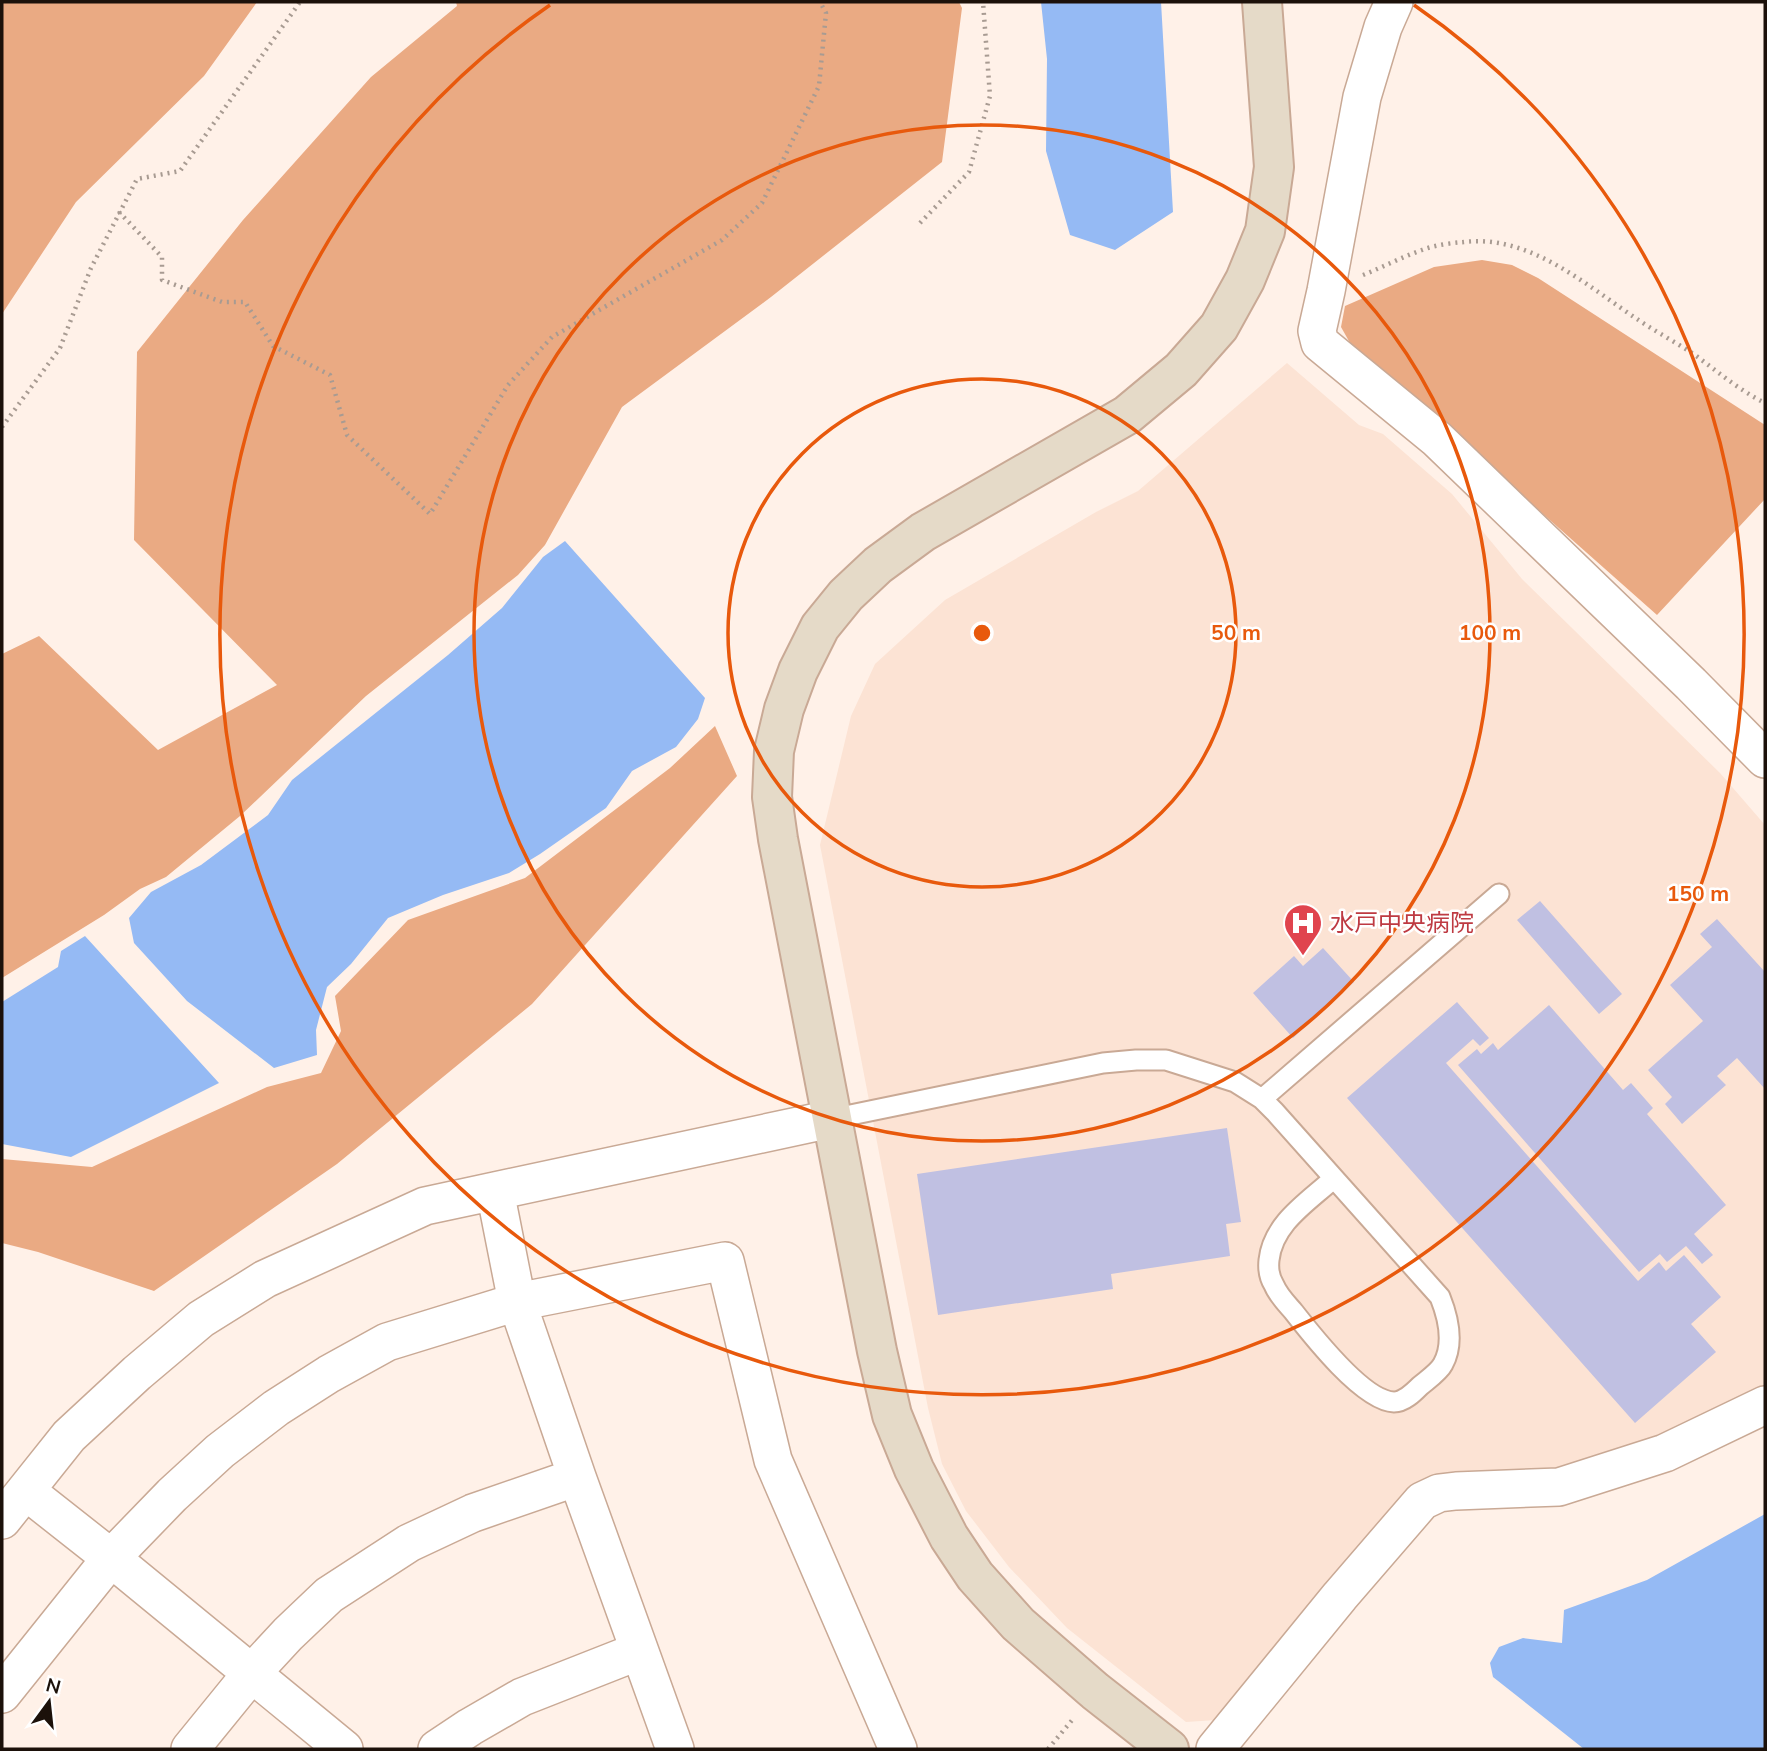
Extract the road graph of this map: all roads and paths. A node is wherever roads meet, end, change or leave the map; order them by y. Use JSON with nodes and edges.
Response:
{"nodes":[{"id":1,"x":300,"y":2,"type":"edge"},
{"id":2,"x":820,"y":2,"type":"edge"},
{"id":3,"x":984,"y":2,"type":"edge"},
{"id":4,"x":1262,"y":2,"type":"edge"},
{"id":5,"x":1394,"y":2,"type":"edge"},
{"id":6,"x":120,"y":212,"type":"junction"},
{"id":7,"x":920,"y":223,"type":"dead end"},
{"id":8,"x":1326,"y":291,"type":"junction"},
{"id":9,"x":1765,"y":403,"type":"edge"},
{"id":10,"x":2,"y":428,"type":"edge"},
{"id":11,"x":1765,"y":759,"type":"edge"},
{"id":12,"x":1499,"y":894,"type":"dead end"},
{"id":13,"x":1262,"y":1099,"type":"junction"},
{"id":14,"x":831,"y":1119,"type":"junction"},
{"id":15,"x":1333,"y":1179,"type":"junction"},
{"id":16,"x":495,"y":1191,"type":"junction"},
{"id":17,"x":517,"y":1302,"type":"junction"},
{"id":18,"x":1765,"y":1405,"type":"edge"},
{"id":19,"x":577,"y":1477,"type":"junction"},
{"id":20,"x":26,"y":1491,"type":"junction"},
{"id":21,"x":2,"y":1520,"type":"edge"},
{"id":22,"x":111,"y":1558,"type":"junction"},
{"id":23,"x":639,"y":1651,"type":"junction"},
{"id":24,"x":251,"y":1674,"type":"junction"},
{"id":25,"x":2,"y":1694,"type":"edge"},
{"id":26,"x":190,"y":1749,"type":"edge"},
{"id":27,"x":344,"y":1749,"type":"edge"},
{"id":28,"x":437,"y":1749,"type":"edge"},
{"id":29,"x":674,"y":1749,"type":"edge"},
{"id":30,"x":898,"y":1749,"type":"edge"},
{"id":31,"x":1169,"y":1749,"type":"edge"},
{"id":32,"x":1215,"y":1749,"type":"edge"}],
"edges":[{"from":1,"to":6,"type":"path"},
{"from":2,"to":6,"type":"path"},
{"from":3,"to":7,"type":"path"},
{"from":4,"to":14,"type":"street"},
{"from":5,"to":8,"type":"street"},
{"from":6,"to":10,"type":"path"},
{"from":8,"to":9,"type":"path"},
{"from":8,"to":11,"type":"street"},
{"from":12,"to":13,"type":"lane"},
{"from":13,"to":14,"type":"lane"},
{"from":13,"to":15,"type":"lane"},
{"from":14,"to":16,"type":"street"},
{"from":14,"to":31,"type":"street"},
{"from":15,"to":15,"type":"lane"},
{"from":16,"to":17,"type":"street"},
{"from":16,"to":20,"type":"street"},
{"from":17,"to":19,"type":"street"},
{"from":17,"to":22,"type":"street"},
{"from":17,"to":30,"type":"street"},
{"from":18,"to":32,"type":"street"},
{"from":19,"to":23,"type":"street"},
{"from":19,"to":24,"type":"street"},
{"from":20,"to":21,"type":"street"},
{"from":20,"to":22,"type":"street"},
{"from":22,"to":24,"type":"street"},
{"from":22,"to":25,"type":"street"},
{"from":23,"to":28,"type":"street"},
{"from":23,"to":29,"type":"street"},
{"from":24,"to":26,"type":"street"},
{"from":24,"to":27,"type":"street"}]}
